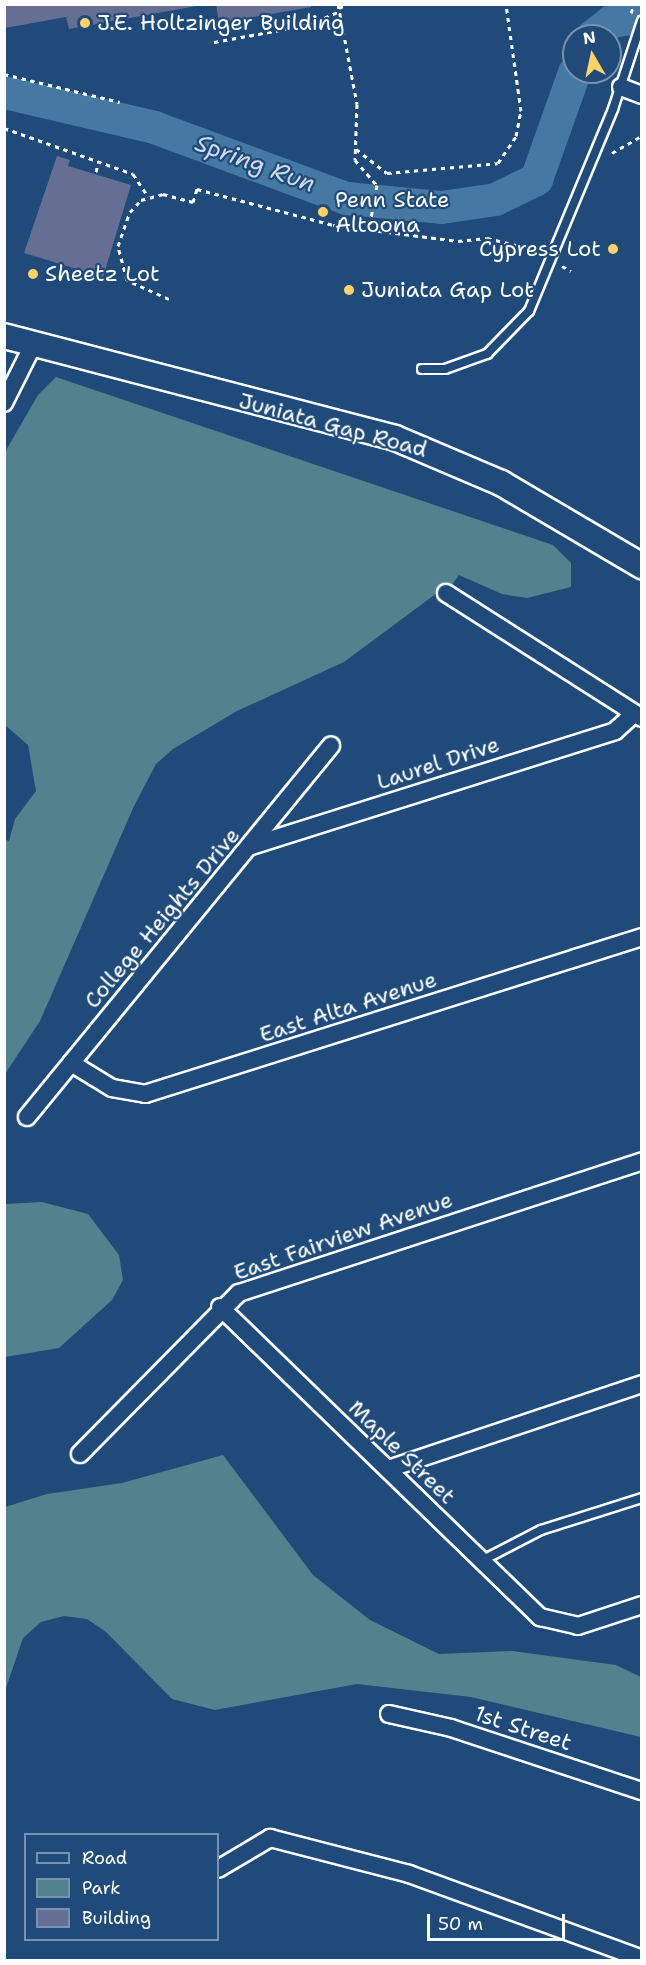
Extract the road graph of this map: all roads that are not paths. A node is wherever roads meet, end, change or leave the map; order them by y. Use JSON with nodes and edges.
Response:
{"nodes":[{"id":1,"x":640,"y":24,"type":"edge"},
{"id":2,"x":621,"y":87,"type":"junction"},
{"id":3,"x":642,"y":95,"type":"edge"},
{"id":4,"x":4,"y":336,"type":"edge"},
{"id":5,"x":32,"y":347,"type":"junction"},
{"id":6,"x":422,"y":369,"type":"dead end"},
{"id":7,"x":4,"y":403,"type":"edge"},
{"id":8,"x":642,"y":566,"type":"edge"},
{"id":9,"x":446,"y":593,"type":"dead end"},
{"id":10,"x":638,"y":716,"type":"edge"},
{"id":11,"x":331,"y":746,"type":"dead end"},
{"id":12,"x":251,"y":846,"type":"junction"},
{"id":13,"x":642,"y":937,"type":"edge"},
{"id":14,"x":72,"y":1063,"type":"junction"},
{"id":15,"x":27,"y":1118,"type":"dead end"},
{"id":16,"x":642,"y":1161,"type":"edge"},
{"id":17,"x":220,"y":1307,"type":"junction"},
{"id":18,"x":642,"y":1384,"type":"edge"},
{"id":19,"x":80,"y":1454,"type":"dead end"},
{"id":20,"x":388,"y":1469,"type":"junction"},
{"id":21,"x":642,"y":1498,"type":"edge"},
{"id":22,"x":481,"y":1561,"type":"junction"},
{"id":23,"x":642,"y":1605,"type":"edge"},
{"id":24,"x":388,"y":1714,"type":"dead end"},
{"id":25,"x":642,"y":1791,"type":"edge"},
{"id":26,"x":219,"y":1868,"type":"edge"},
{"id":27,"x":642,"y":1959,"type":"edge"}],
"edges":[{"from":1,"to":2,"type":"lane"},
{"from":2,"to":3,"type":"street"},
{"from":2,"to":6,"type":"lane"},
{"from":4,"to":5,"type":"main road","name":"Juniata Gap Road"},
{"from":5,"to":7,"type":"street"},
{"from":5,"to":8,"type":"main road","name":"Juniata Gap Road"},
{"from":9,"to":10,"type":"street"},
{"from":10,"to":12,"type":"street","name":"Laurel Drive"},
{"from":11,"to":12,"type":"street","name":"College Heights Drive"},
{"from":12,"to":14,"type":"street","name":"College Heights Drive"},
{"from":13,"to":14,"type":"street","name":"East Alta Avenue"},
{"from":14,"to":15,"type":"street","name":"College Heights Drive"},
{"from":16,"to":17,"type":"street","name":"East Fairview Avenue"},
{"from":17,"to":19,"type":"street","name":"East Fairview Avenue"},
{"from":17,"to":20,"type":"street","name":"Maple Street"},
{"from":18,"to":20,"type":"street"},
{"from":20,"to":22,"type":"street","name":"Maple Street"},
{"from":21,"to":22,"type":"lane"},
{"from":22,"to":23,"type":"street","name":"Maple Street"},
{"from":24,"to":25,"type":"street","name":"1st Street"},
{"from":26,"to":27,"type":"street"}]}
